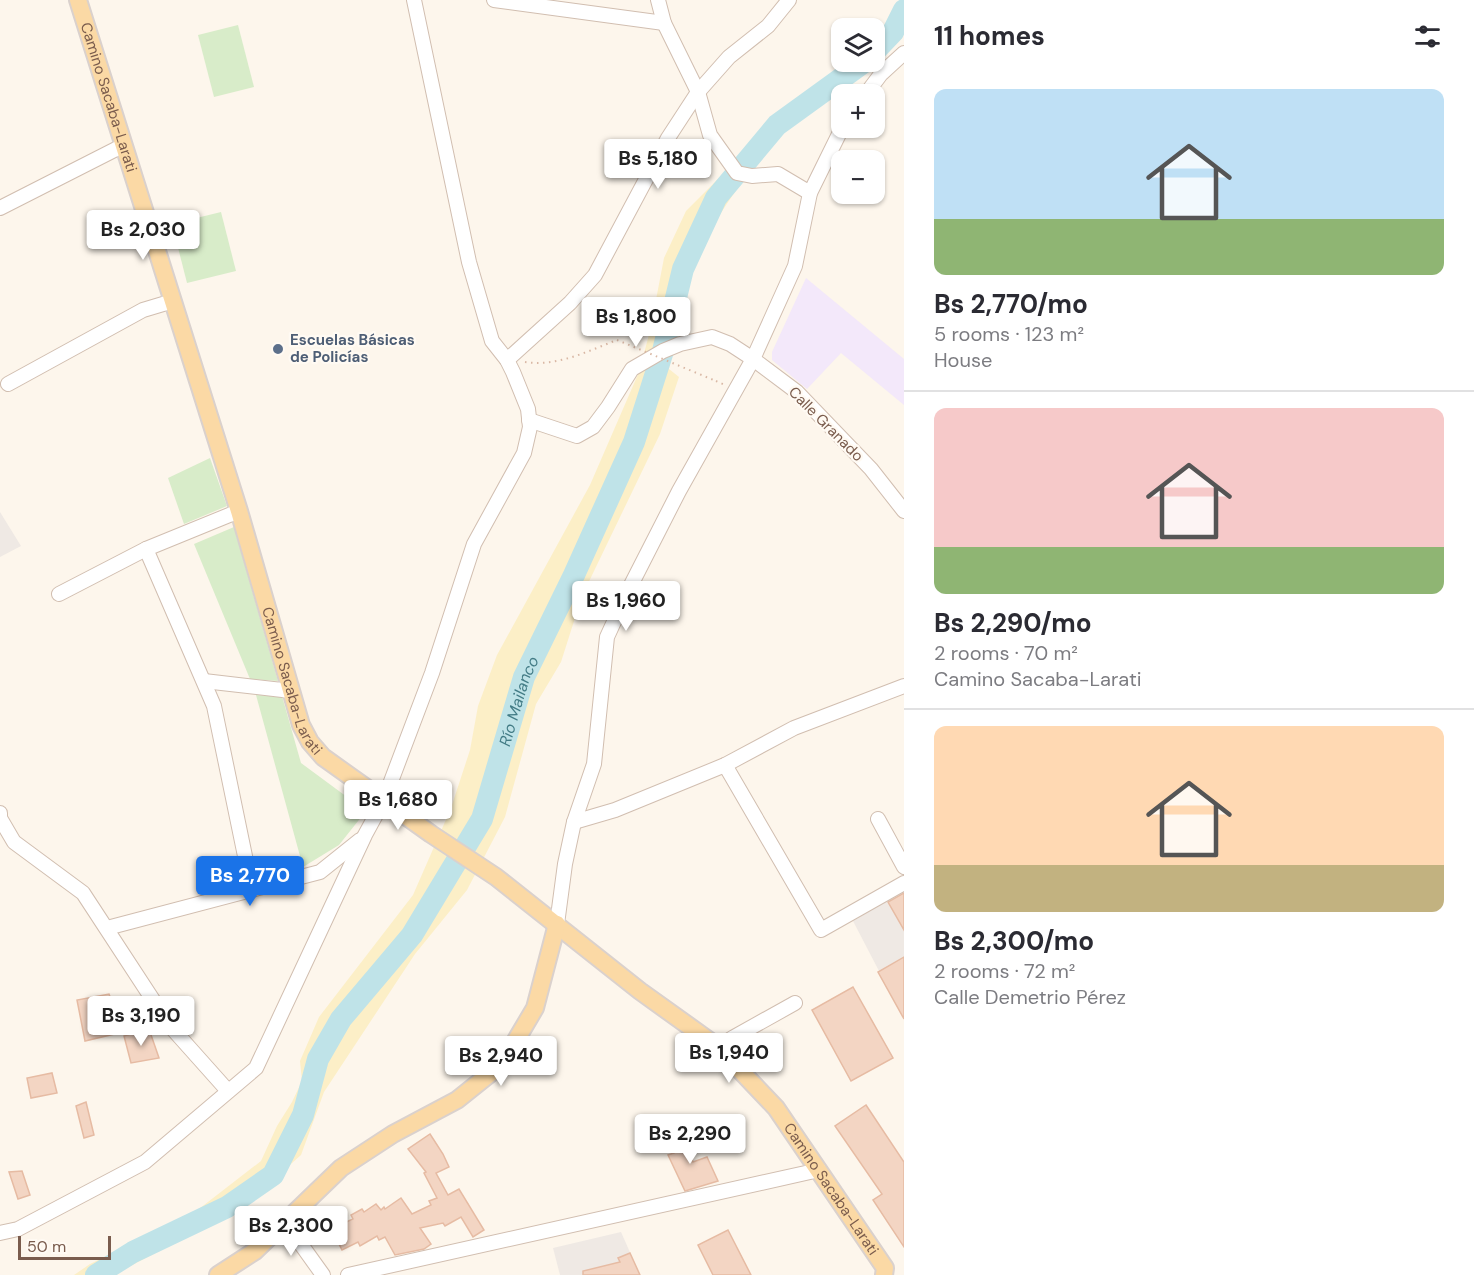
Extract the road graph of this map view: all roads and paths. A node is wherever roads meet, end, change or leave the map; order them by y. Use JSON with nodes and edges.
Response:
{"nodes":[{"id":1,"x":78,"y":0,"type":"edge"},
{"id":2,"x":414,"y":0,"type":"edge"},
{"id":3,"x":494,"y":0,"type":"edge"},
{"id":4,"x":658,"y":0,"type":"edge"},
{"id":5,"x":789,"y":0,"type":"edge"},
{"id":6,"x":664,"y":23,"type":"junction"},
{"id":7,"x":904,"y":53,"type":"edge"},
{"id":8,"x":873,"y":84,"type":"edge"},
{"id":9,"x":698,"y":92,"type":"junction"},
{"id":10,"x":837,"y":138,"type":"edge"},
{"id":11,"x":124,"y":145,"type":"junction"},
{"id":12,"x":810,"y":194,"type":"junction"},
{"id":13,"x":0,"y":208,"type":"edge"},
{"id":14,"x":173,"y":301,"type":"junction"},
{"id":15,"x":753,"y":359,"type":"junction"},
{"id":16,"x":507,"y":360,"type":"junction"},
{"id":17,"x":716,"y":381,"type":"dead end"},
{"id":18,"x":8,"y":384,"type":"dead end"},
{"id":19,"x":529,"y":420,"type":"junction"},
{"id":20,"x":239,"y":511,"type":"junction"},
{"id":21,"x":904,"y":511,"type":"edge"},
{"id":22,"x":146,"y":549,"type":"junction"},
{"id":23,"x":59,"y":594,"type":"dead end"},
{"id":24,"x":204,"y":681,"type":"junction"},
{"id":25,"x":904,"y":686,"type":"edge"},
{"id":26,"x":291,"y":691,"type":"junction"},
{"id":27,"x":725,"y":765,"type":"junction"},
{"id":28,"x":384,"y":800,"type":"junction"},
{"id":29,"x":0,"y":813,"type":"edge"},
{"id":30,"x":878,"y":819,"type":"dead end"},
{"id":31,"x":574,"y":822,"type":"junction"},
{"id":32,"x":365,"y":835,"type":"junction"},
{"id":33,"x":904,"y":867,"type":"edge"},
{"id":34,"x":904,"y":883,"type":"edge"},
{"id":35,"x":252,"y":890,"type":"junction"},
{"id":36,"x":557,"y":924,"type":"junction"},
{"id":37,"x":107,"y":928,"type":"junction"},
{"id":38,"x":795,"y":1004,"type":"dead end"},
{"id":39,"x":718,"y":1047,"type":"junction"},
{"id":40,"x":228,"y":1091,"type":"junction"},
{"id":41,"x":819,"y":1170,"type":"junction"},
{"id":42,"x":285,"y":1221,"type":"junction"},
{"id":43,"x":0,"y":1233,"type":"edge"},
{"id":44,"x":255,"y":1251,"type":"junction"},
{"id":45,"x":218,"y":1275,"type":"edge"},
{"id":46,"x":240,"y":1275,"type":"edge"},
{"id":47,"x":323,"y":1275,"type":"edge"},
{"id":48,"x":348,"y":1275,"type":"edge"},
{"id":49,"x":884,"y":1275,"type":"edge"}],
"edges":[{"from":1,"to":11,"type":"main road","name":"Camino Sacaba-Larati"},
{"from":2,"to":16,"type":"street"},
{"from":3,"to":6,"type":"street"},
{"from":4,"to":6,"type":"street"},
{"from":5,"to":9,"type":"street"},
{"from":6,"to":9,"type":"street"},
{"from":7,"to":8,"type":"street"},
{"from":9,"to":12,"type":"street"},
{"from":9,"to":16,"type":"street"},
{"from":10,"to":12,"type":"street"},
{"from":11,"to":13,"type":"street"},
{"from":11,"to":14,"type":"main road","name":"Camino Sacaba-Larati"},
{"from":12,"to":15,"type":"street"},
{"from":14,"to":18,"type":"street"},
{"from":14,"to":20,"type":"main road","name":"Camino Sacaba-Larati"},
{"from":15,"to":19,"type":"street","name":"Calle Granado"},
{"from":15,"to":21,"type":"street","name":"Calle Granado"},
{"from":15,"to":31,"type":"street"},
{"from":16,"to":17,"type":"path","bridge":true},
{"from":16,"to":19,"type":"street"},
{"from":19,"to":28,"type":"street"},
{"from":20,"to":22,"type":"street"},
{"from":20,"to":26,"type":"main road","name":"Camino Sacaba-Larati"},
{"from":22,"to":23,"type":"street"},
{"from":22,"to":24,"type":"street"},
{"from":24,"to":26,"type":"street"},
{"from":24,"to":35,"type":"street"},
{"from":25,"to":27,"type":"street"},
{"from":26,"to":28,"type":"main road","name":"Camino Sacaba-Larati"},
{"from":27,"to":31,"type":"street"},
{"from":27,"to":34,"type":"street"},
{"from":28,"to":32,"type":"street"},
{"from":28,"to":36,"type":"main road","name":"Camino Sacaba-Larati"},
{"from":29,"to":37,"type":"street"},
{"from":30,"to":33,"type":"street"},
{"from":31,"to":36,"type":"street"},
{"from":32,"to":35,"type":"street"},
{"from":32,"to":40,"type":"street"},
{"from":35,"to":37,"type":"street"},
{"from":36,"to":39,"type":"main road","name":"Camino Sacaba-Larati"},
{"from":36,"to":42,"type":"main road"},
{"from":37,"to":40,"type":"street"},
{"from":38,"to":39,"type":"street"},
{"from":39,"to":41,"type":"main road","name":"Camino Sacaba-Larati"},
{"from":40,"to":43,"type":"street"},
{"from":41,"to":48,"type":"street"},
{"from":41,"to":49,"type":"main road","name":"Camino Sacaba-Larati"},
{"from":42,"to":44,"type":"main road"},
{"from":42,"to":47,"type":"street"},
{"from":44,"to":45,"type":"main road"},
{"from":44,"to":46,"type":"main road"}]}
